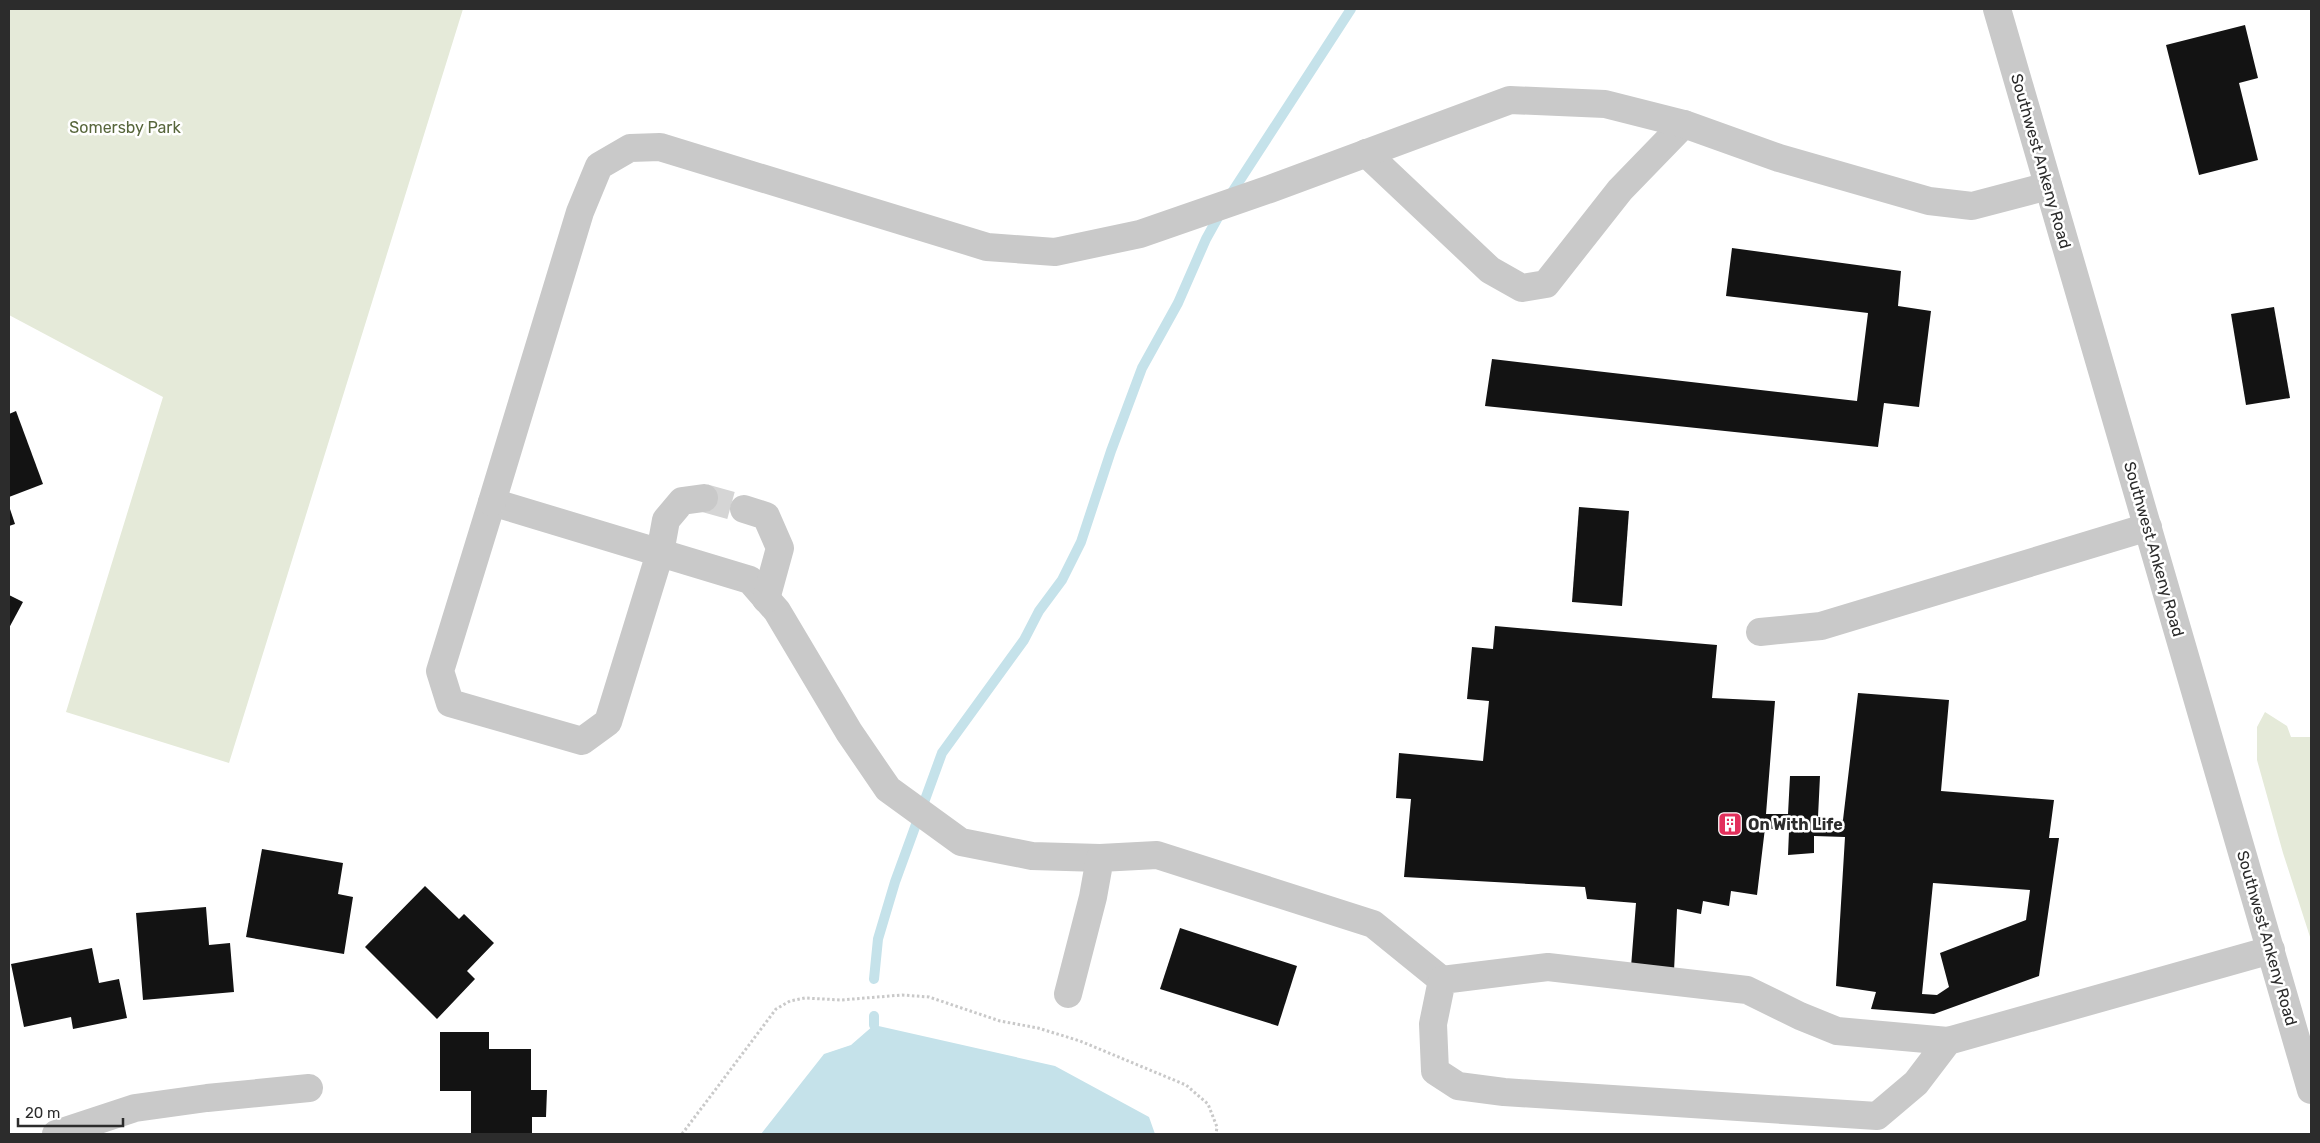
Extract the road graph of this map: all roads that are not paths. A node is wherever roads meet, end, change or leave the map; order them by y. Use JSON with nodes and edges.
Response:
{"nodes":[{"id":1,"x":1996,"y":9,"type":"edge"},
{"id":2,"x":1684,"y":124,"type":"junction"},
{"id":3,"x":1366,"y":153,"type":"junction"},
{"id":4,"x":2048,"y":186,"type":"junction"},
{"id":5,"x":704,"y":498,"type":"tunnel mouth"},
{"id":6,"x":492,"y":502,"type":"junction"},
{"id":7,"x":744,"y":510,"type":"tunnel mouth"},
{"id":8,"x":2148,"y":527,"type":"junction"},
{"id":9,"x":660,"y":553,"type":"junction"},
{"id":10,"x":766,"y":599,"type":"junction"},
{"id":11,"x":1760,"y":632,"type":"dead end"},
{"id":12,"x":1100,"y":858,"type":"junction"},
{"id":13,"x":2271,"y":950,"type":"junction"},
{"id":14,"x":1442,"y":980,"type":"junction"},
{"id":15,"x":1068,"y":994,"type":"dead end"},
{"id":16,"x":1948,"y":1041,"type":"junction"},
{"id":17,"x":309,"y":1088,"type":"dead end"},
{"id":18,"x":2311,"y":1090,"type":"edge"},
{"id":19,"x":56,"y":1134,"type":"edge"}],
"edges":[{"from":1,"to":4,"type":"street","name":"Southwest Ankeny Road"},
{"from":2,"to":3,"type":"street"},
{"from":2,"to":3,"type":"street"},
{"from":2,"to":4,"type":"street"},
{"from":3,"to":6,"type":"street"},
{"from":4,"to":8,"type":"street","name":"Southwest Ankeny Road"},
{"from":5,"to":9,"type":"street"},
{"from":6,"to":9,"type":"street"},
{"from":6,"to":9,"type":"street"},
{"from":7,"to":10,"type":"street"},
{"from":8,"to":11,"type":"street"},
{"from":8,"to":13,"type":"street","name":"Southwest Ankeny Road"},
{"from":9,"to":10,"type":"street"},
{"from":10,"to":12,"type":"street"},
{"from":12,"to":14,"type":"street"},
{"from":12,"to":15,"type":"street"},
{"from":13,"to":16,"type":"street"},
{"from":13,"to":18,"type":"street","name":"Southwest Ankeny Road"},
{"from":14,"to":16,"type":"street"},
{"from":14,"to":16,"type":"street"},
{"from":17,"to":19,"type":"street"}]}
